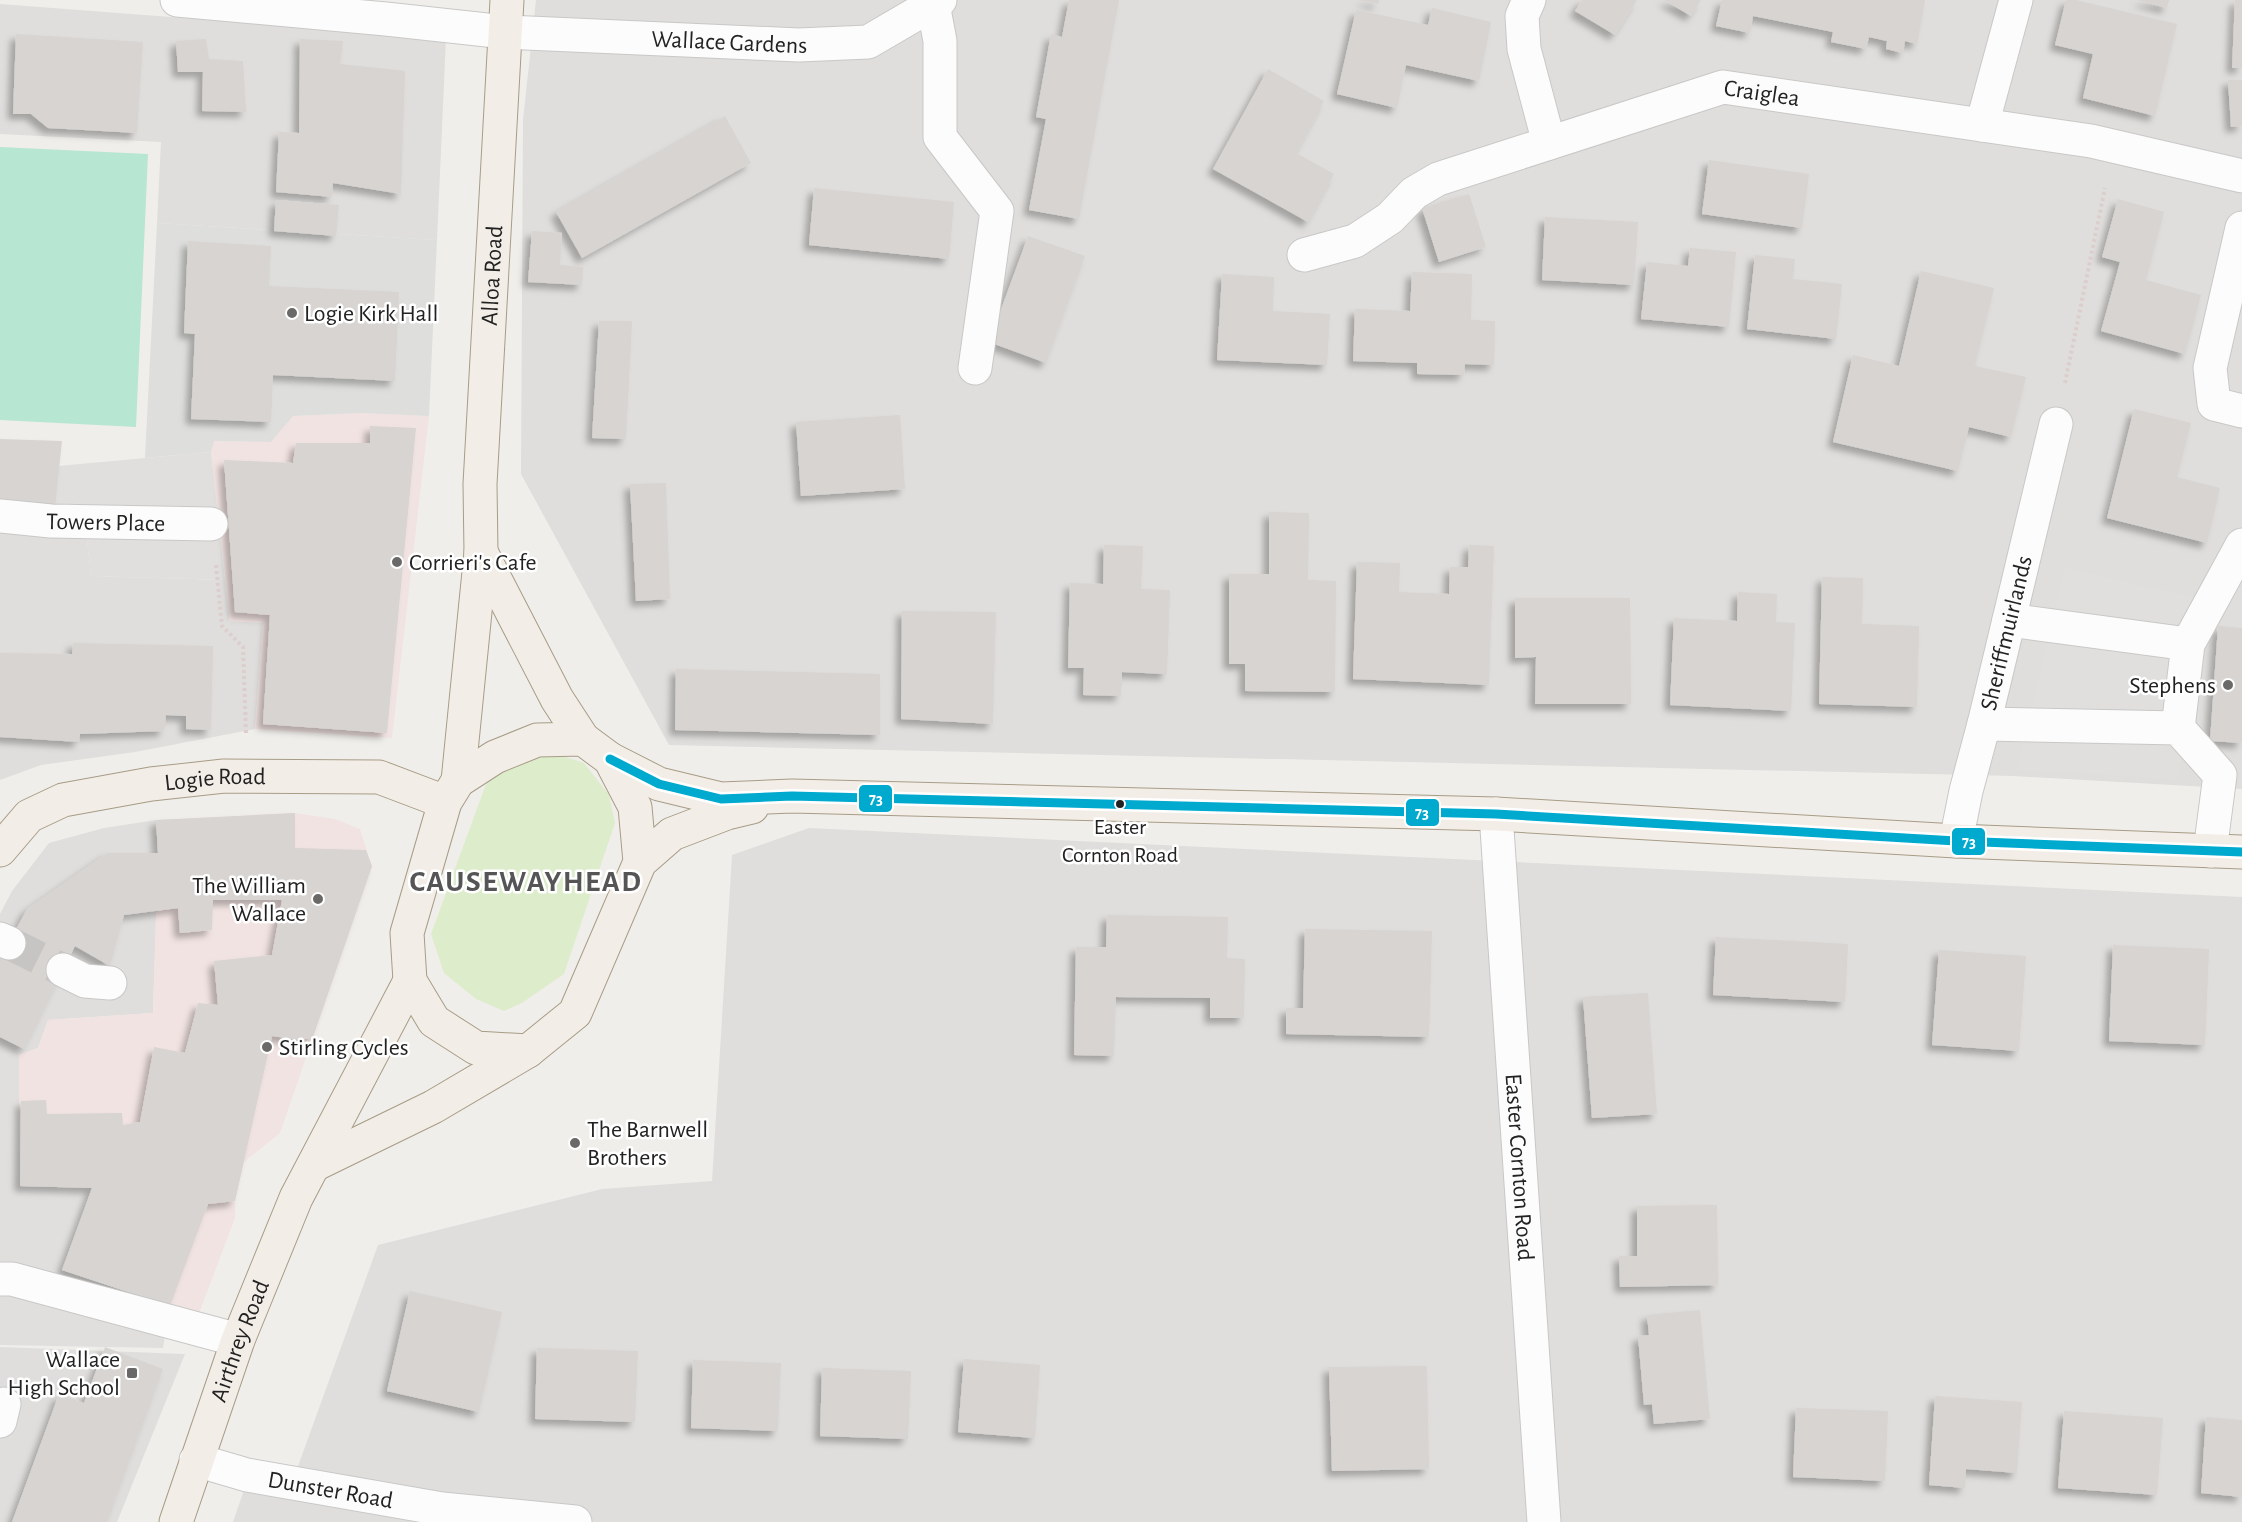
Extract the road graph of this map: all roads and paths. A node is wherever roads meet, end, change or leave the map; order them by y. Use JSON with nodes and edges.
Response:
{"nodes":[{"id":1,"x":177,"y":0,"type":"edge"},
{"id":2,"x":507,"y":0,"type":"edge"},
{"id":3,"x":1529,"y":0,"type":"edge"},
{"id":4,"x":2016,"y":0,"type":"edge"},
{"id":5,"x":937,"y":2,"type":"edge"},
{"id":6,"x":505,"y":32,"type":"junction"},
{"id":7,"x":1982,"y":125,"type":"junction"},
{"id":8,"x":1549,"y":143,"type":"junction"},
{"id":9,"x":2114,"y":146,"type":"junction"},
{"id":10,"x":2242,"y":176,"type":"edge"},
{"id":11,"x":2242,"y":228,"type":"edge"},
{"id":12,"x":1304,"y":255,"type":"dead end"},
{"id":13,"x":975,"y":368,"type":"dead end"},
{"id":14,"x":2242,"y":411,"type":"edge"},
{"id":15,"x":2056,"y":424,"type":"joint"},
{"id":16,"x":0,"y":516,"type":"edge"},
{"id":17,"x":211,"y":524,"type":"joint"},
{"id":18,"x":2242,"y":545,"type":"edge"},
{"id":19,"x":481,"y":552,"type":"junction"},
{"id":20,"x":2009,"y":620,"type":"junction"},
{"id":21,"x":2188,"y":644,"type":"junction"},
{"id":22,"x":1984,"y":724,"type":"junction"},
{"id":23,"x":2178,"y":728,"type":"junction"},
{"id":24,"x":583,"y":739,"type":"junction"},
{"id":25,"x":610,"y":759,"type":"junction"},
{"id":26,"x":247,"y":777,"type":"junction"},
{"id":27,"x":452,"y":791,"type":"junction"},
{"id":28,"x":792,"y":796,"type":"junction"},
{"id":29,"x":1496,"y":814,"type":"junction"},
{"id":30,"x":1956,"y":841,"type":"junction"},
{"id":31,"x":1,"y":848,"type":"edge"},
{"id":32,"x":2210,"y":851,"type":"junction"},
{"id":33,"x":2242,"y":852,"type":"edge"},
{"id":34,"x":640,"y":862,"type":"junction"},
{"id":35,"x":63,"y":970,"type":"tunnel mouth"},
{"id":36,"x":410,"y":981,"type":"junction"},
{"id":37,"x":110,"y":983,"type":"dead end"},
{"id":38,"x":528,"y":1051,"type":"junction"},
{"id":39,"x":314,"y":1165,"type":"junction"},
{"id":40,"x":0,"y":1279,"type":"edge"},
{"id":41,"x":238,"y":1340,"type":"junction"},
{"id":42,"x":196,"y":1461,"type":"junction"},
{"id":43,"x":176,"y":1522,"type":"edge"},
{"id":44,"x":575,"y":1522,"type":"edge"},
{"id":45,"x":1544,"y":1522,"type":"edge"}],
"edges":[{"from":1,"to":6,"type":"street","name":"Wallace Gardens"},
{"from":2,"to":6,"type":"main road","name":"Alloa Road"},
{"from":3,"to":8,"type":"street"},
{"from":4,"to":7,"type":"street"},
{"from":5,"to":6,"type":"street","name":"Wallace Gardens"},
{"from":5,"to":13,"type":"street"},
{"from":6,"to":19,"type":"main road","name":"Alloa Road"},
{"from":7,"to":8,"type":"street","name":"Craiglea"},
{"from":7,"to":9,"type":"street","name":"Craiglea"},
{"from":8,"to":12,"type":"street","name":"Craiglea"},
{"from":9,"to":10,"type":"street","name":"Craiglea"},
{"from":9,"to":15,"type":"path"},
{"from":11,"to":14,"type":"street"},
{"from":15,"to":20,"type":"street","name":"Sheriffmuirlands"},
{"from":16,"to":17,"type":"street","name":"Towers Place"},
{"from":17,"to":26,"type":"path"},
{"from":18,"to":21,"type":"street"},
{"from":19,"to":24,"type":"main road","name":"Alloa Road"},
{"from":19,"to":27,"type":"main road","name":"Alloa Road"},
{"from":20,"to":21,"type":"street"},
{"from":20,"to":22,"type":"street","name":"Sheriffmuirlands"},
{"from":21,"to":23,"type":"street"},
{"from":22,"to":23,"type":"street"},
{"from":22,"to":30,"type":"street","name":"Sheriffmuirlands"},
{"from":23,"to":32,"type":"street"},
{"from":24,"to":25,"type":"main road"},
{"from":24,"to":27,"type":"main road"},
{"from":25,"to":28,"type":"main road"},
{"from":25,"to":34,"type":"main road"},
{"from":26,"to":27,"type":"main road","name":"Logie Road"},
{"from":26,"to":31,"type":"main road","name":"Logie Road"},
{"from":27,"to":36,"type":"main road","name":"Alloa Road"},
{"from":28,"to":29,"type":"main road"},
{"from":28,"to":34,"type":"main road"},
{"from":29,"to":30,"type":"main road"},
{"from":29,"to":45,"type":"street","name":"Easter Cornton Road"},
{"from":30,"to":32,"type":"main road"},
{"from":32,"to":33,"type":"main road"},
{"from":34,"to":38,"type":"main road"},
{"from":35,"to":37,"type":"street"},
{"from":36,"to":38,"type":"main road"},
{"from":36,"to":39,"type":"main road","name":"Airthrey Road"},
{"from":38,"to":39,"type":"main road"},
{"from":39,"to":41,"type":"main road","name":"Airthrey Road"},
{"from":40,"to":41,"type":"street"},
{"from":41,"to":42,"type":"main road","name":"Airthrey Road"},
{"from":42,"to":43,"type":"main road","name":"Airthrey Road"},
{"from":42,"to":44,"type":"street","name":"Dunster Road"}]}
